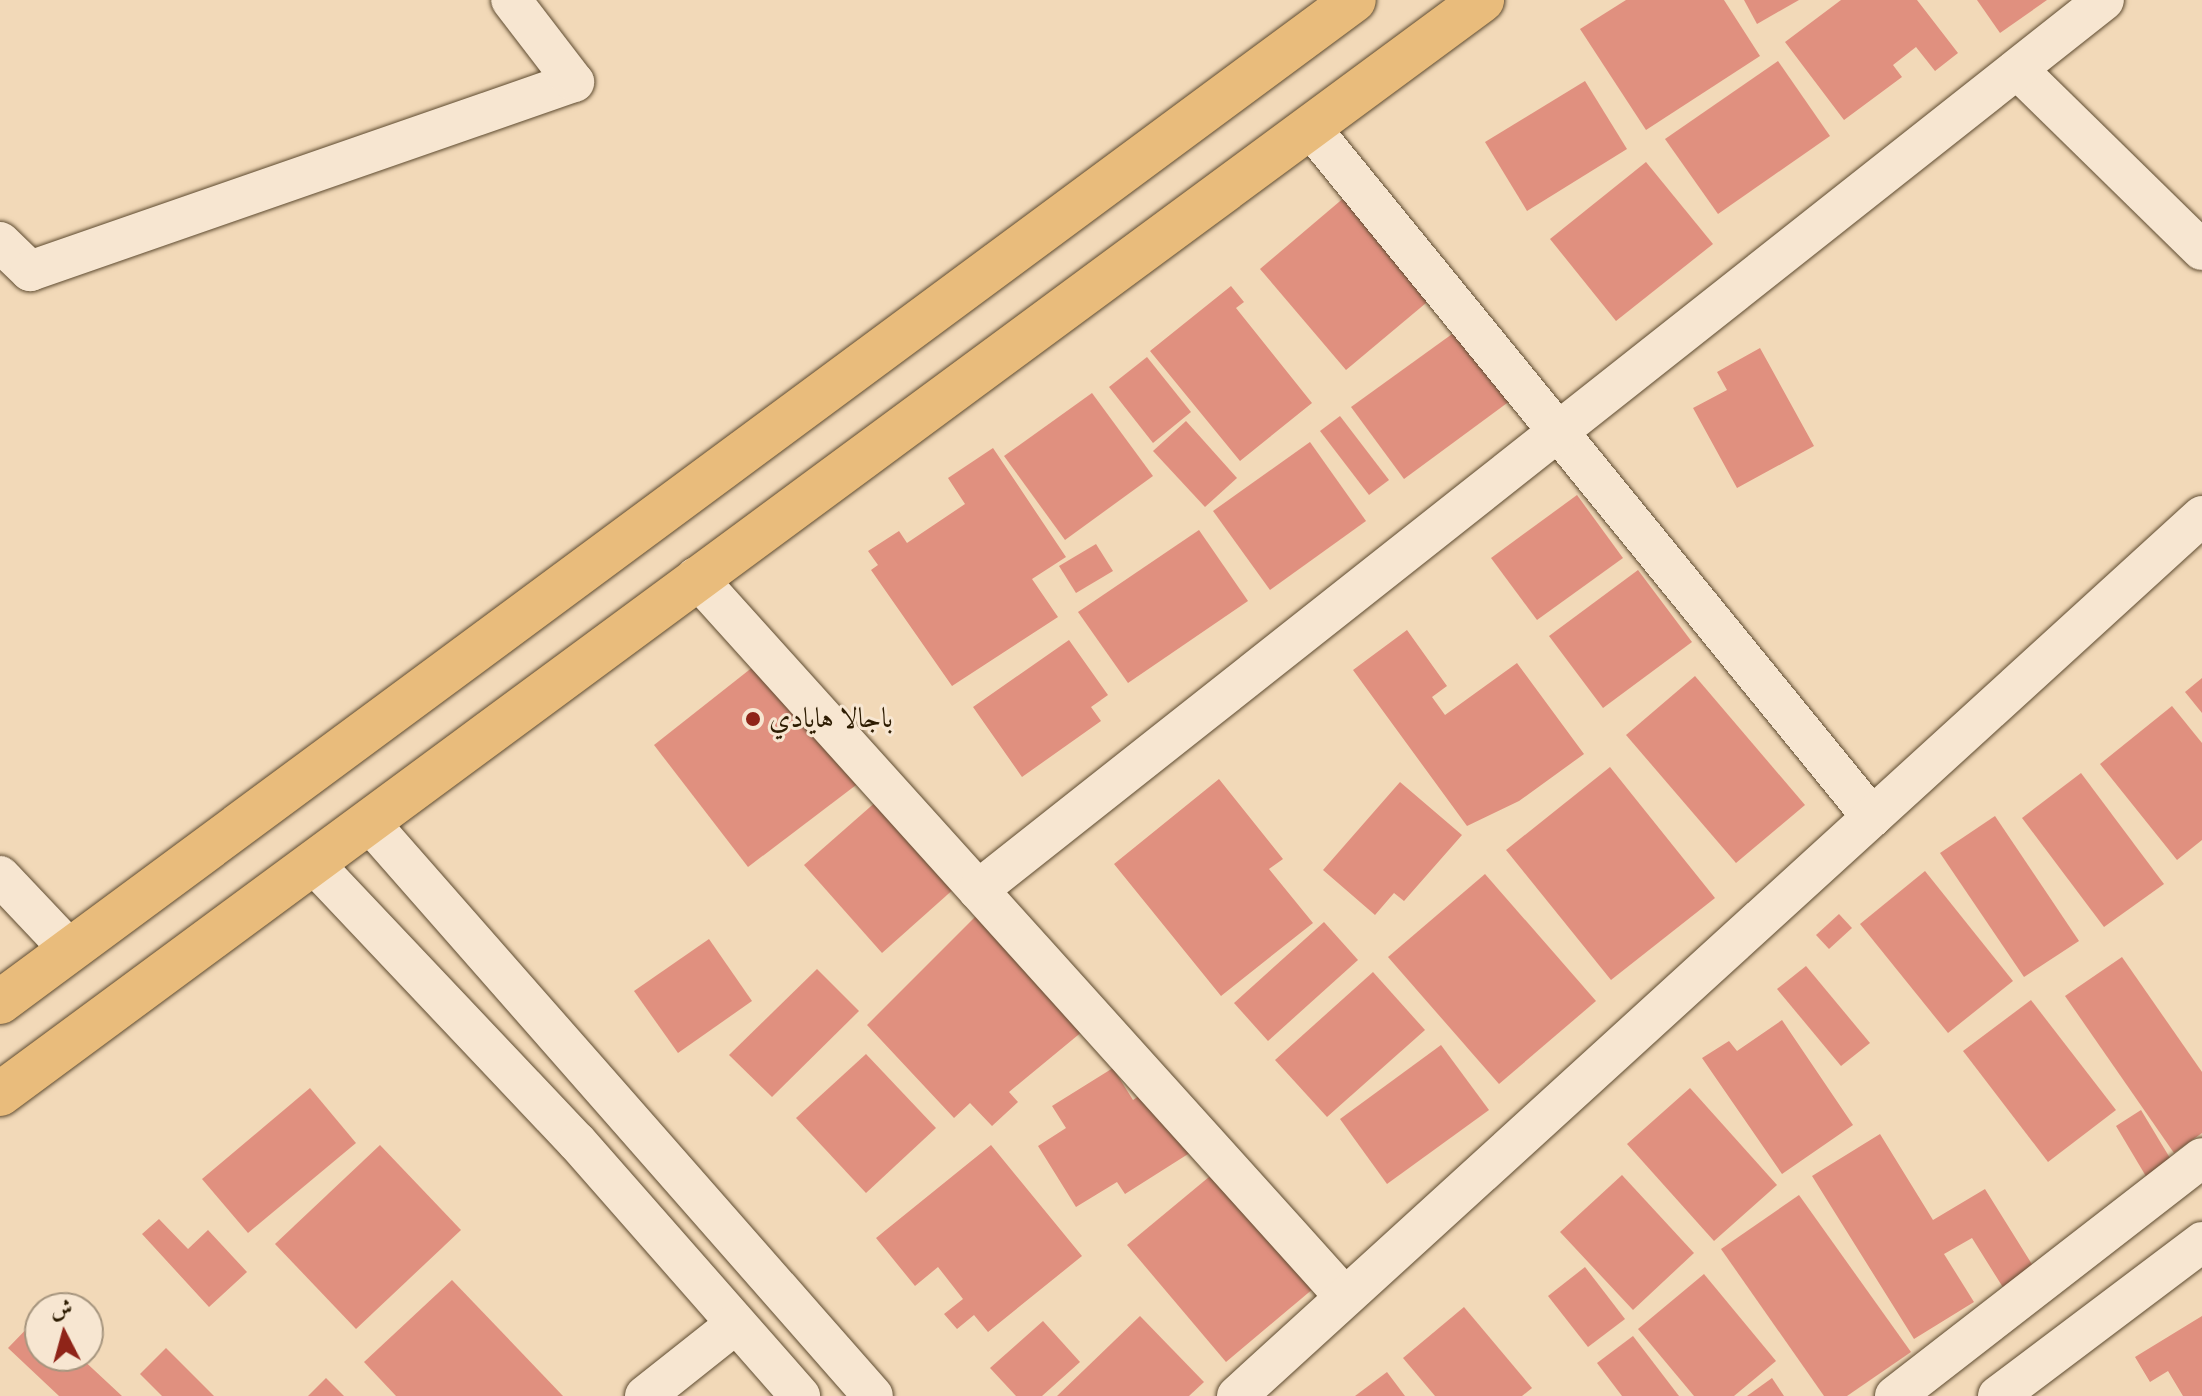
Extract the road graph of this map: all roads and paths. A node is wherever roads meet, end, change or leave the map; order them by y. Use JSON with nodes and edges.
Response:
{"nodes":[{"id":1,"x":511,"y":0,"type":"edge"},
{"id":2,"x":1354,"y":0,"type":"edge"},
{"id":3,"x":1482,"y":0,"type":"edge"},
{"id":4,"x":2104,"y":0,"type":"edge"},
{"id":5,"x":2018,"y":70,"type":"junction"},
{"id":6,"x":1310,"y":127,"type":"junction"},
{"id":7,"x":0,"y":242,"type":"edge"},
{"id":8,"x":2202,"y":250,"type":"edge"},
{"id":9,"x":1558,"y":432,"type":"junction"},
{"id":10,"x":2202,"y":516,"type":"edge"},
{"id":11,"x":696,"y":577,"type":"junction"},
{"id":12,"x":1872,"y":817,"type":"junction"},
{"id":13,"x":368,"y":821,"type":"junction"},
{"id":14,"x":312,"y":862,"type":"junction"},
{"id":15,"x":0,"y":876,"type":"edge"},
{"id":16,"x":978,"y":890,"type":"junction"},
{"id":17,"x":70,"y":950,"type":"junction"},
{"id":18,"x":0,"y":1002,"type":"edge"},
{"id":19,"x":0,"y":1094,"type":"edge"},
{"id":20,"x":2202,"y":1158,"type":"edge"},
{"id":21,"x":2202,"y":1242,"type":"edge"},
{"id":22,"x":1345,"y":1297,"type":"junction"},
{"id":23,"x":736,"y":1324,"type":"junction"},
{"id":24,"x":645,"y":1396,"type":"edge"},
{"id":25,"x":800,"y":1396,"type":"edge"},
{"id":26,"x":873,"y":1396,"type":"edge"},
{"id":27,"x":1237,"y":1396,"type":"edge"},
{"id":28,"x":1895,"y":1396,"type":"edge"},
{"id":29,"x":1998,"y":1396,"type":"edge"}],
"edges":[{"from":1,"to":7,"type":"street"},
{"from":2,"to":17,"type":"main road"},
{"from":3,"to":6,"type":"main road"},
{"from":4,"to":5,"type":"street"},
{"from":5,"to":8,"type":"street"},
{"from":5,"to":9,"type":"street"},
{"from":6,"to":9,"type":"street"},
{"from":6,"to":11,"type":"main road"},
{"from":9,"to":12,"type":"street"},
{"from":9,"to":16,"type":"street"},
{"from":10,"to":12,"type":"street"},
{"from":11,"to":13,"type":"main road"},
{"from":11,"to":16,"type":"street"},
{"from":12,"to":22,"type":"street"},
{"from":13,"to":14,"type":"main road"},
{"from":13,"to":26,"type":"street"},
{"from":14,"to":19,"type":"main road"},
{"from":14,"to":23,"type":"street"},
{"from":15,"to":17,"type":"street"},
{"from":16,"to":22,"type":"street"},
{"from":17,"to":18,"type":"main road"},
{"from":20,"to":28,"type":"street"},
{"from":21,"to":29,"type":"street"},
{"from":22,"to":27,"type":"street"},
{"from":23,"to":24,"type":"street"},
{"from":23,"to":25,"type":"street"}]}
